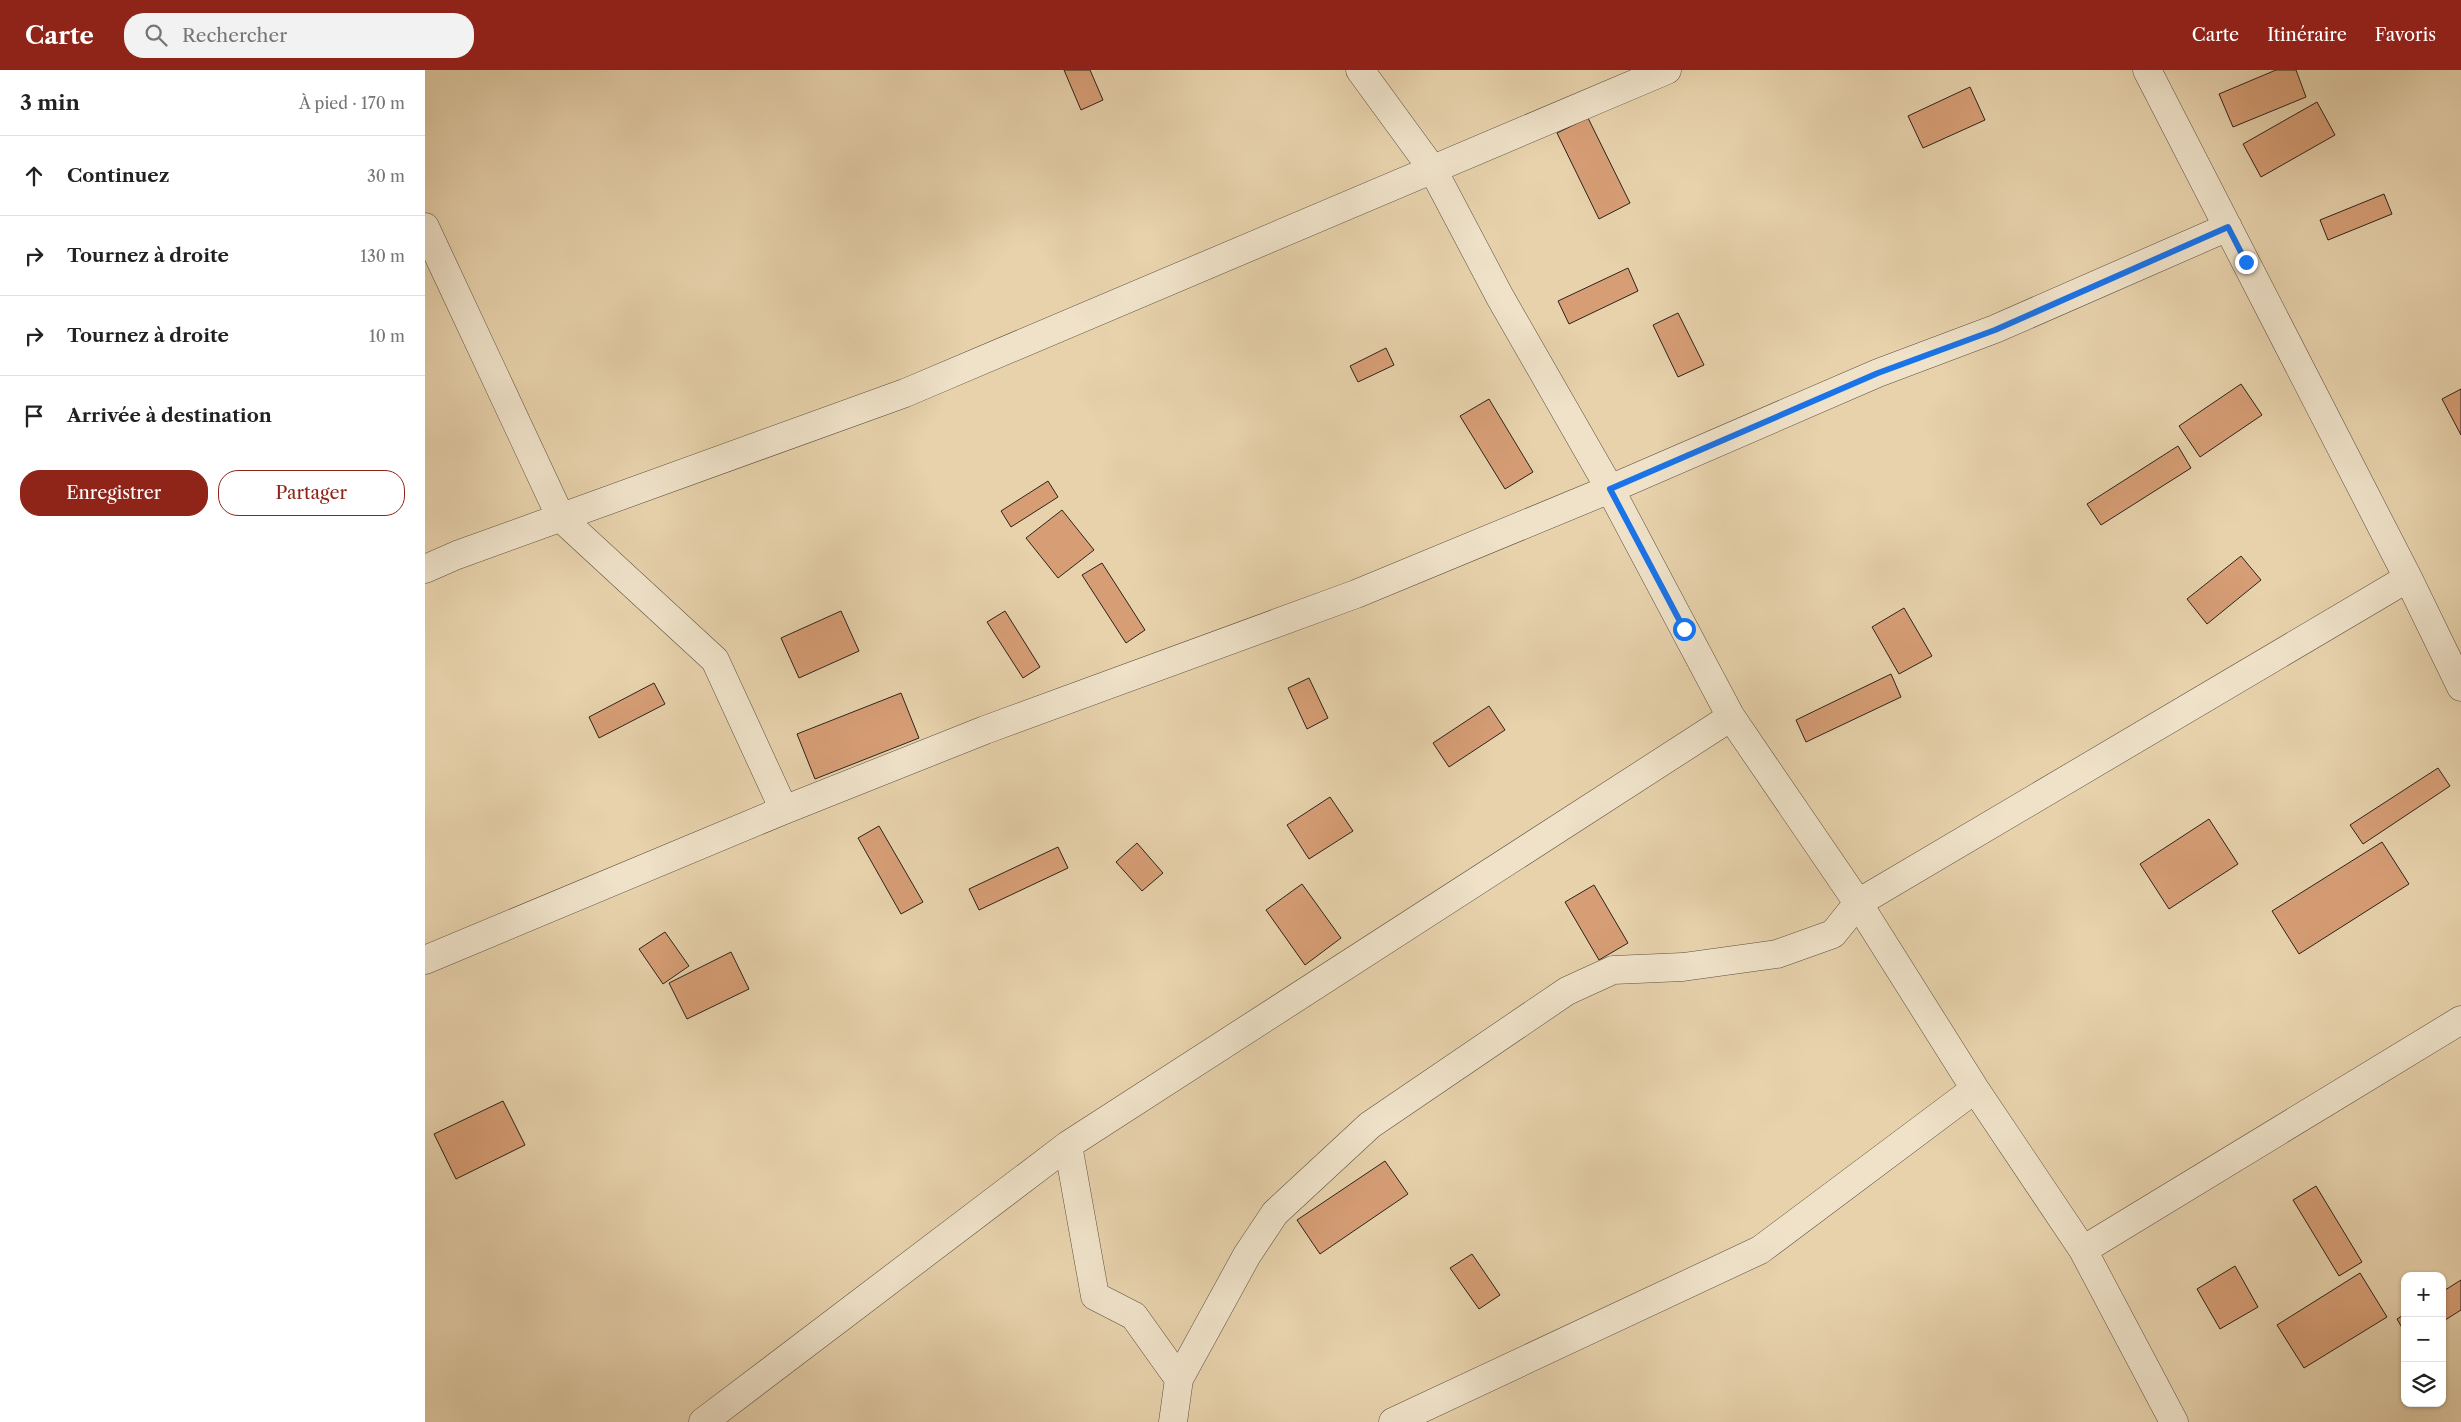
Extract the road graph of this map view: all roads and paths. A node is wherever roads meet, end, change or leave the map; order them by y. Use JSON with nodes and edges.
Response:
{"nodes":[{"id":1,"x":1360,"y":70,"type":"edge"},
{"id":2,"x":1667,"y":70,"type":"edge"},
{"id":3,"x":2147,"y":70,"type":"edge"},
{"id":4,"x":1433,"y":170,"type":"junction"},
{"id":5,"x":425,"y":227,"type":"edge"},
{"id":6,"x":2228,"y":227,"type":"junction"},
{"id":7,"x":1610,"y":489,"type":"junction"},
{"id":8,"x":561,"y":518,"type":"junction"},
{"id":9,"x":425,"y":569,"type":"edge"},
{"id":10,"x":2408,"y":578,"type":"junction"},
{"id":11,"x":2461,"y":687,"type":"edge"},
{"id":12,"x":1731,"y":717,"type":"junction"},
{"id":13,"x":784,"y":810,"type":"junction"},
{"id":14,"x":1858,"y":903,"type":"junction"},
{"id":15,"x":425,"y":960,"type":"edge"},
{"id":16,"x":2461,"y":1020,"type":"edge"},
{"id":17,"x":1975,"y":1089,"type":"junction"},
{"id":18,"x":1068,"y":1144,"type":"junction"},
{"id":19,"x":2083,"y":1250,"type":"junction"},
{"id":20,"x":1179,"y":1380,"type":"junction"},
{"id":21,"x":703,"y":1422,"type":"edge"},
{"id":22,"x":1173,"y":1422,"type":"edge"},
{"id":23,"x":1393,"y":1422,"type":"edge"},
{"id":24,"x":2174,"y":1422,"type":"edge"}],
"edges":[{"from":1,"to":4,"type":"street"},
{"from":2,"to":4,"type":"street"},
{"from":3,"to":6,"type":"street"},
{"from":4,"to":7,"type":"street"},
{"from":4,"to":8,"type":"street"},
{"from":5,"to":8,"type":"street"},
{"from":6,"to":7,"type":"street"},
{"from":6,"to":10,"type":"street"},
{"from":7,"to":12,"type":"street"},
{"from":7,"to":13,"type":"street"},
{"from":8,"to":9,"type":"street"},
{"from":8,"to":13,"type":"street"},
{"from":10,"to":11,"type":"street"},
{"from":10,"to":14,"type":"street"},
{"from":12,"to":14,"type":"street"},
{"from":12,"to":18,"type":"street"},
{"from":13,"to":15,"type":"street"},
{"from":14,"to":17,"type":"street"},
{"from":14,"to":20,"type":"street"},
{"from":16,"to":19,"type":"street"},
{"from":17,"to":19,"type":"street"},
{"from":17,"to":23,"type":"street"},
{"from":18,"to":20,"type":"street"},
{"from":18,"to":21,"type":"street"},
{"from":19,"to":24,"type":"street"},
{"from":20,"to":22,"type":"street"}]}
